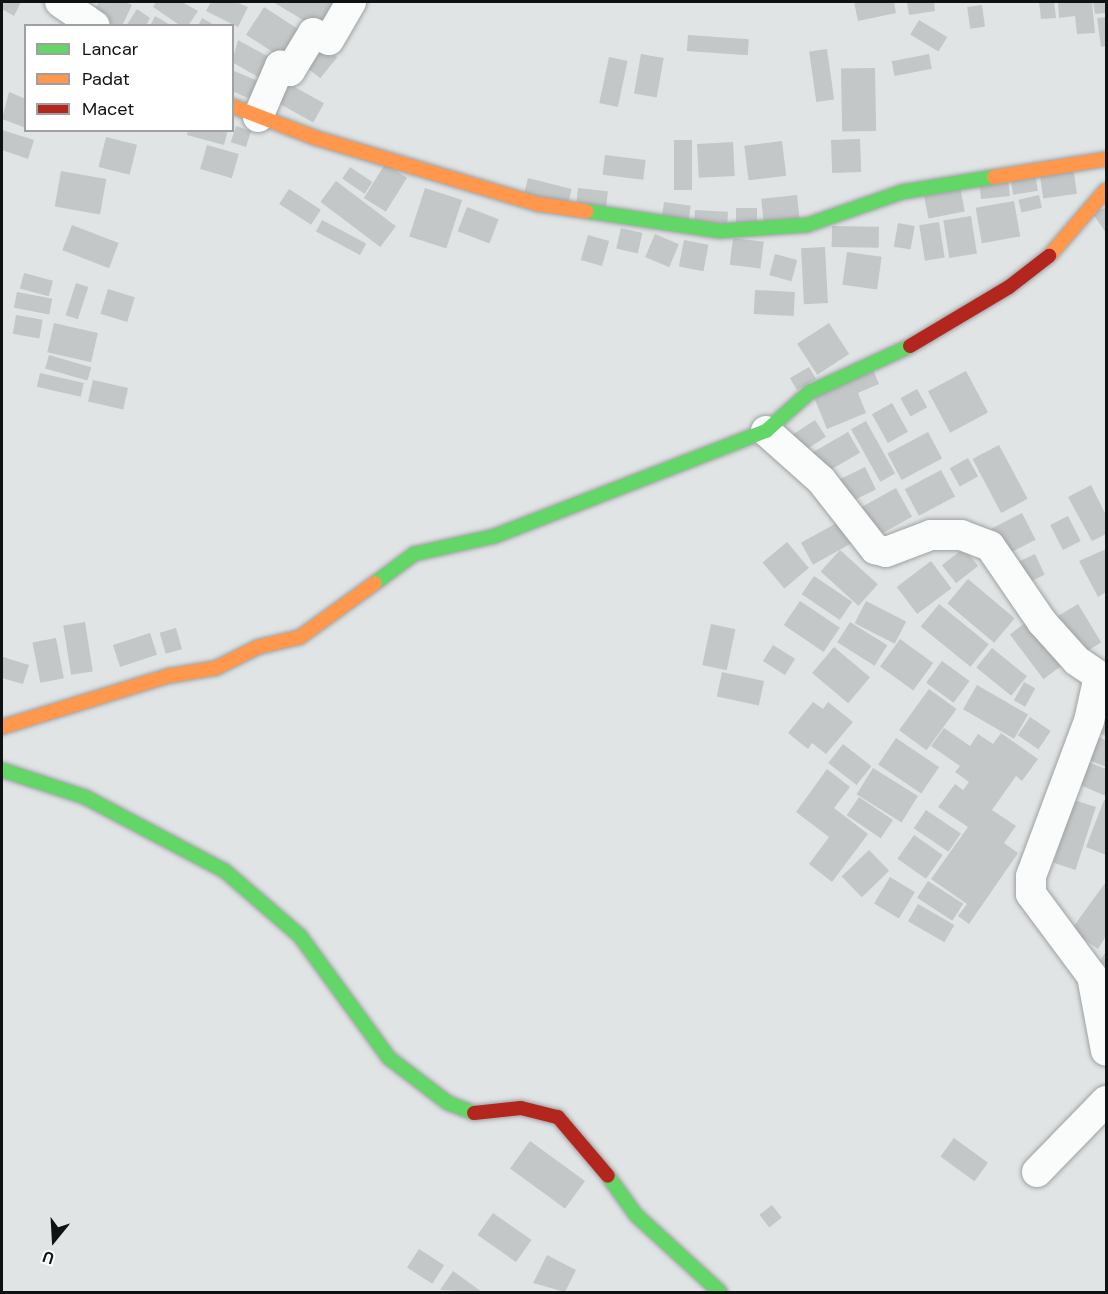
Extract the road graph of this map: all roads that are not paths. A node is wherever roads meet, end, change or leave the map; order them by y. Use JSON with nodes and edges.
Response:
{"nodes":[{"id":1,"x":60,"y":2,"type":"edge"},
{"id":2,"x":351,"y":2,"type":"edge"},
{"id":3,"x":92,"y":24,"type":"edge"},
{"id":4,"x":245,"y":111,"type":"edge"},
{"id":5,"x":1107,"y":159,"type":"edge"},
{"id":6,"x":1107,"y":190,"type":"edge"},
{"id":7,"x":766,"y":431,"type":"junction"},
{"id":8,"x":2,"y":727,"type":"edge"},
{"id":9,"x":2,"y":771,"type":"edge"},
{"id":10,"x":1099,"y":978,"type":"edge"},
{"id":11,"x":1107,"y":1051,"type":"edge"},
{"id":12,"x":1107,"y":1101,"type":"edge"},
{"id":13,"x":1037,"y":1172,"type":"dead end"},
{"id":14,"x":720,"y":1293,"type":"edge"}],
"edges":[{"from":1,"to":3,"type":"street"},
{"from":2,"to":4,"type":"street"},
{"from":4,"to":5,"type":"street"},
{"from":6,"to":7,"type":"street"},
{"from":7,"to":8,"type":"street"},
{"from":7,"to":10,"type":"street"},
{"from":9,"to":14,"type":"street"},
{"from":10,"to":11,"type":"street"},
{"from":12,"to":13,"type":"street"}]}
